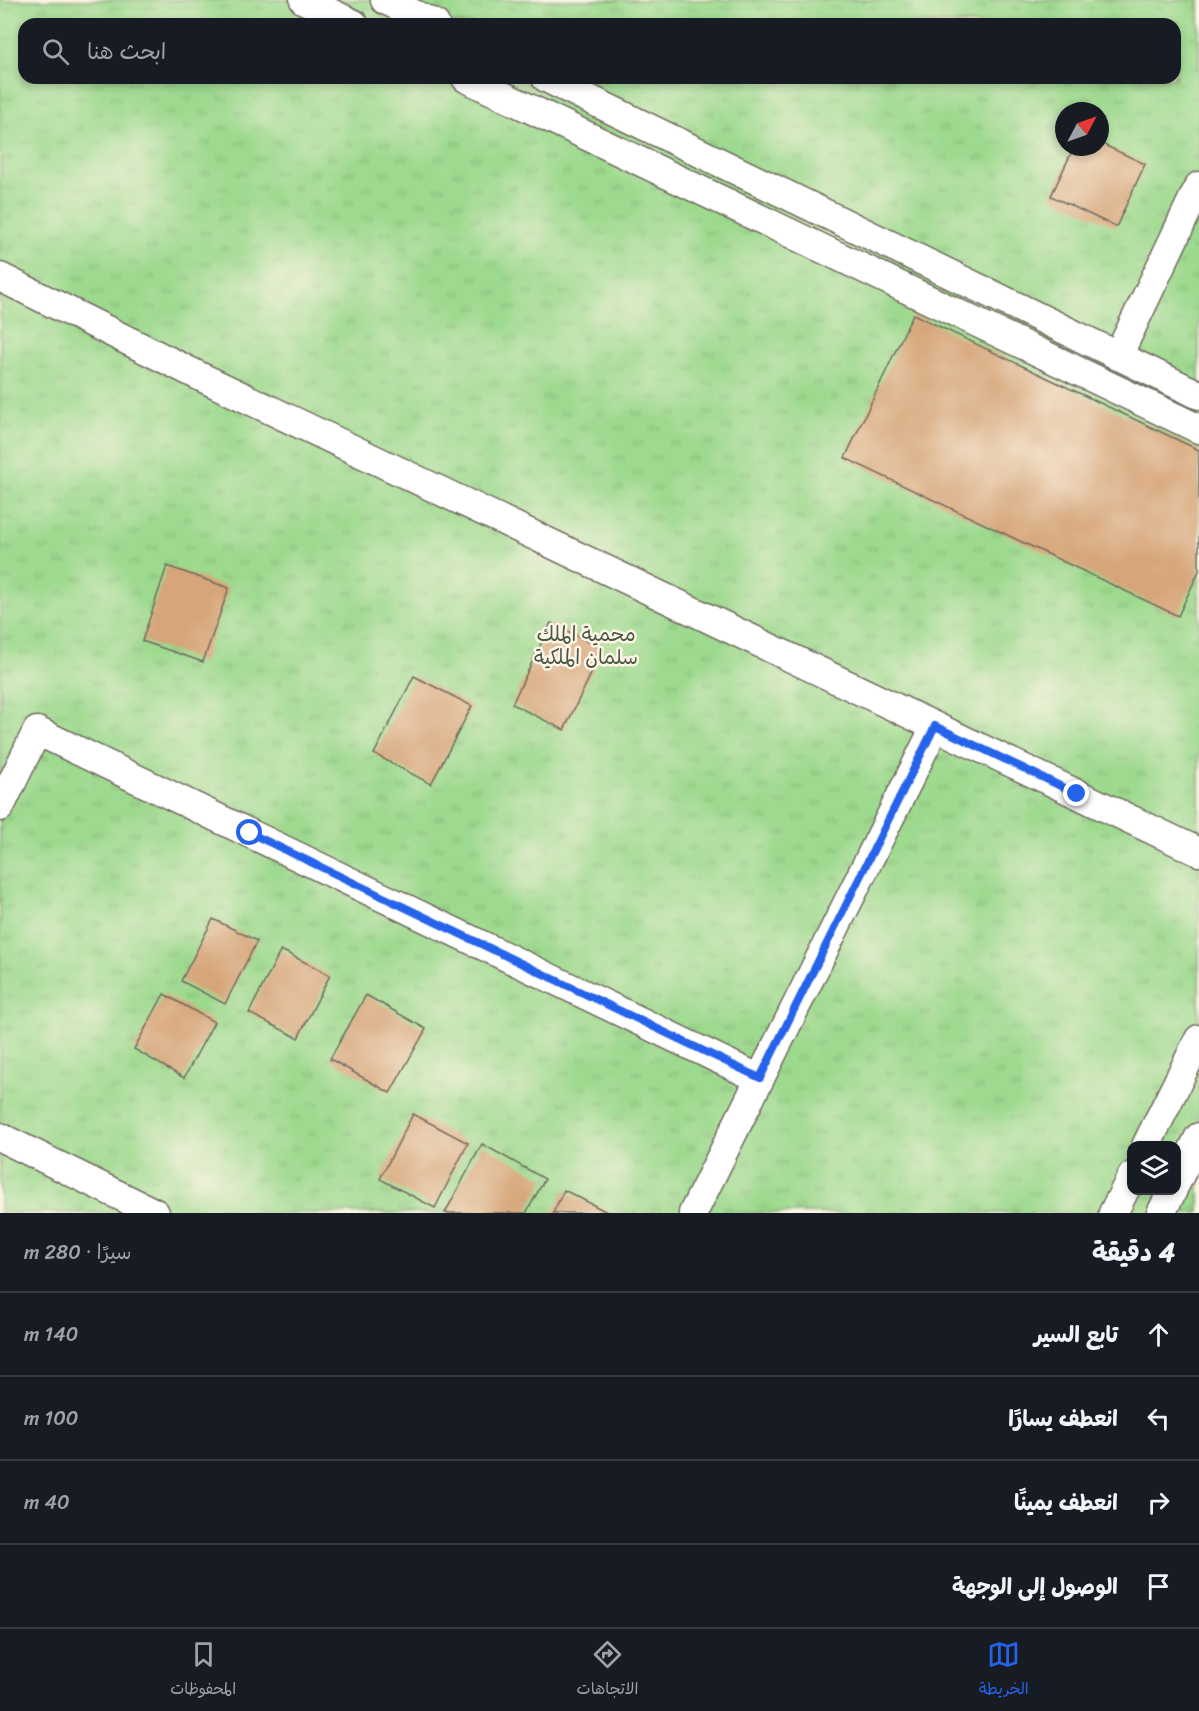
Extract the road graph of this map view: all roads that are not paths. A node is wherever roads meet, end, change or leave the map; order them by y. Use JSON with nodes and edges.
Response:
{"nodes":[{"id":1,"x":304,"y":0,"type":"edge"},
{"id":2,"x":385,"y":6,"type":"edge"},
{"id":3,"x":342,"y":18,"type":"edge"},
{"id":4,"x":418,"y":18,"type":"edge"},
{"id":5,"x":479,"y":84,"type":"edge"},
{"id":6,"x":558,"y":84,"type":"edge"},
{"id":7,"x":1199,"y":186,"type":"edge"},
{"id":8,"x":0,"y":277,"type":"edge"},
{"id":9,"x":1118,"y":356,"type":"junction"},
{"id":10,"x":1199,"y":395,"type":"edge"},
{"id":11,"x":1199,"y":429,"type":"edge"},
{"id":12,"x":935,"y":726,"type":"junction"},
{"id":13,"x":0,"y":807,"type":"edge"},
{"id":14,"x":1199,"y":852,"type":"edge"},
{"id":15,"x":1199,"y":1038,"type":"edge"},
{"id":16,"x":760,"y":1078,"type":"junction"},
{"id":17,"x":0,"y":1137,"type":"edge"},
{"id":18,"x":1199,"y":1137,"type":"edge"},
{"id":19,"x":1148,"y":1141,"type":"edge"},
{"id":20,"x":1181,"y":1173,"type":"edge"},
{"id":21,"x":1127,"y":1184,"type":"edge"},
{"id":22,"x":1171,"y":1195,"type":"edge"},
{"id":23,"x":155,"y":1213,"type":"edge"},
{"id":24,"x":693,"y":1213,"type":"edge"},
{"id":25,"x":1113,"y":1213,"type":"edge"},
{"id":26,"x":1161,"y":1213,"type":"edge"}],
"edges":[{"from":1,"to":3,"type":"street"},
{"from":2,"to":4,"type":"street"},
{"from":5,"to":11,"type":"street"},
{"from":6,"to":9,"type":"street"},
{"from":7,"to":9,"type":"street"},
{"from":8,"to":12,"type":"street"},
{"from":9,"to":10,"type":"street"},
{"from":12,"to":14,"type":"street"},
{"from":12,"to":16,"type":"street"},
{"from":13,"to":16,"type":"street"},
{"from":15,"to":19,"type":"street"},
{"from":16,"to":24,"type":"street"},
{"from":17,"to":23,"type":"street"},
{"from":18,"to":20,"type":"street"},
{"from":21,"to":25,"type":"street"},
{"from":22,"to":26,"type":"street"}]}
